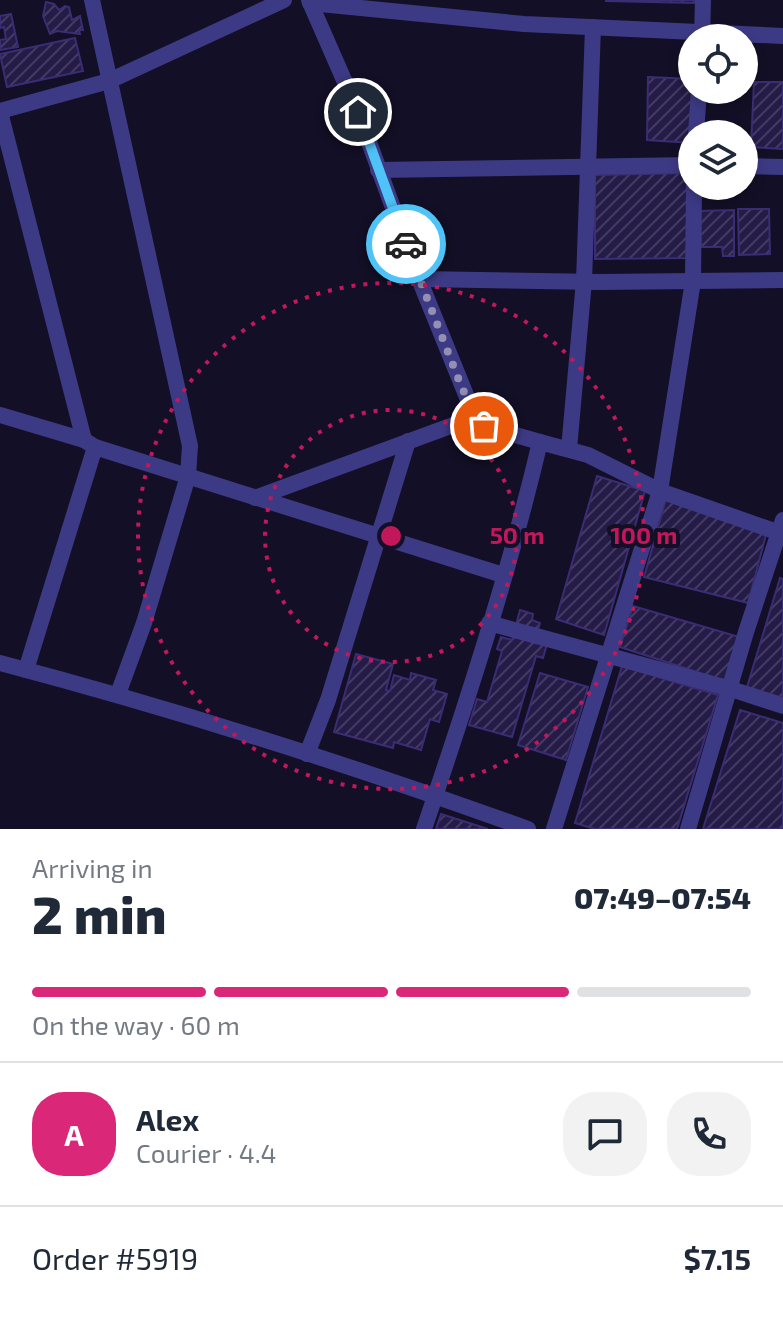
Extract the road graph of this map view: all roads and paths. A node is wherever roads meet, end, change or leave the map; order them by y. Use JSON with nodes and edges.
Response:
{"nodes":[{"id":1,"x":92,"y":0,"type":"edge"},
{"id":2,"x":284,"y":0,"type":"edge"},
{"id":3,"x":703,"y":0,"type":"edge"},
{"id":4,"x":309,"y":1,"type":"edge"},
{"id":5,"x":702,"y":24,"type":"edge"},
{"id":6,"x":593,"y":27,"type":"junction"},
{"id":7,"x":678,"y":33,"type":"edge"},
{"id":8,"x":758,"y":36,"type":"edge"},
{"id":9,"x":783,"y":36,"type":"edge"},
{"id":10,"x":109,"y":81,"type":"junction"},
{"id":11,"x":0,"y":112,"type":"edge"},
{"id":12,"x":678,"y":165,"type":"edge"},
{"id":13,"x":758,"y":166,"type":"edge"},
{"id":14,"x":588,"y":167,"type":"junction"},
{"id":15,"x":783,"y":167,"type":"edge"},
{"id":16,"x":378,"y":170,"type":"junction"},
{"id":17,"x":694,"y":200,"type":"edge"},
{"id":18,"x":419,"y":279,"type":"junction"},
{"id":19,"x":783,"y":280,"type":"edge"},
{"id":20,"x":584,"y":281,"type":"junction"},
{"id":21,"x":693,"y":281,"type":"junction"},
{"id":22,"x":0,"y":415,"type":"edge"},
{"id":23,"x":475,"y":417,"type":"junction"},
{"id":24,"x":408,"y":441,"type":"junction"},
{"id":25,"x":540,"y":442,"type":"junction"},
{"id":26,"x":90,"y":443,"type":"junction"},
{"id":27,"x":569,"y":449,"type":"junction"},
{"id":28,"x":188,"y":476,"type":"junction"},
{"id":29,"x":660,"y":491,"type":"junction"},
{"id":30,"x":255,"y":498,"type":"junction"},
{"id":31,"x":782,"y":529,"type":"edge"},
{"id":32,"x":380,"y":538,"type":"junction"},
{"id":33,"x":503,"y":575,"type":"junction"},
{"id":34,"x":489,"y":623,"type":"junction"},
{"id":35,"x":609,"y":656,"type":"junction"},
{"id":36,"x":0,"y":663,"type":"edge"},
{"id":37,"x":26,"y":670,"type":"junction"},
{"id":38,"x":731,"y":689,"type":"junction"},
{"id":39,"x":118,"y":694,"type":"junction"},
{"id":40,"x":783,"y":706,"type":"edge"},
{"id":41,"x":307,"y":754,"type":"junction"},
{"id":42,"x":435,"y":795,"type":"junction"},
{"id":43,"x":424,"y":829,"type":"edge"},
{"id":44,"x":528,"y":829,"type":"edge"},
{"id":45,"x":554,"y":829,"type":"edge"},
{"id":46,"x":688,"y":829,"type":"edge"}],
"edges":[{"from":1,"to":10,"type":"street"},
{"from":2,"to":10,"type":"street"},
{"from":3,"to":5,"type":"street"},
{"from":4,"to":6,"type":"street"},
{"from":4,"to":16,"type":"street"},
{"from":6,"to":7,"type":"street"},
{"from":6,"to":14,"type":"street"},
{"from":8,"to":9,"type":"street"},
{"from":10,"to":11,"type":"street"},
{"from":10,"to":28,"type":"street"},
{"from":11,"to":26,"type":"street"},
{"from":12,"to":14,"type":"street"},
{"from":13,"to":15,"type":"street"},
{"from":14,"to":16,"type":"street"},
{"from":14,"to":20,"type":"street"},
{"from":16,"to":18,"type":"street"},
{"from":17,"to":21,"type":"street"},
{"from":18,"to":20,"type":"street"},
{"from":18,"to":23,"type":"street"},
{"from":19,"to":21,"type":"street"},
{"from":20,"to":21,"type":"street"},
{"from":20,"to":27,"type":"street"},
{"from":21,"to":29,"type":"street"},
{"from":22,"to":26,"type":"street"},
{"from":23,"to":24,"type":"street"},
{"from":23,"to":25,"type":"street"},
{"from":24,"to":30,"type":"street"},
{"from":24,"to":32,"type":"street"},
{"from":25,"to":27,"type":"street"},
{"from":25,"to":33,"type":"street"},
{"from":26,"to":28,"type":"street"},
{"from":26,"to":37,"type":"street"},
{"from":27,"to":29,"type":"street"},
{"from":28,"to":30,"type":"street"},
{"from":28,"to":39,"type":"street"},
{"from":29,"to":31,"type":"street"},
{"from":29,"to":35,"type":"street"},
{"from":30,"to":32,"type":"street"},
{"from":31,"to":38,"type":"street"},
{"from":32,"to":33,"type":"street"},
{"from":32,"to":41,"type":"street"},
{"from":33,"to":34,"type":"street"},
{"from":34,"to":35,"type":"street"},
{"from":34,"to":42,"type":"street"},
{"from":35,"to":38,"type":"street"},
{"from":35,"to":45,"type":"street"},
{"from":36,"to":37,"type":"street"},
{"from":37,"to":39,"type":"street"},
{"from":38,"to":40,"type":"street"},
{"from":38,"to":46,"type":"street"},
{"from":39,"to":41,"type":"street"},
{"from":41,"to":42,"type":"street"},
{"from":42,"to":43,"type":"street"},
{"from":42,"to":44,"type":"street"}]}
